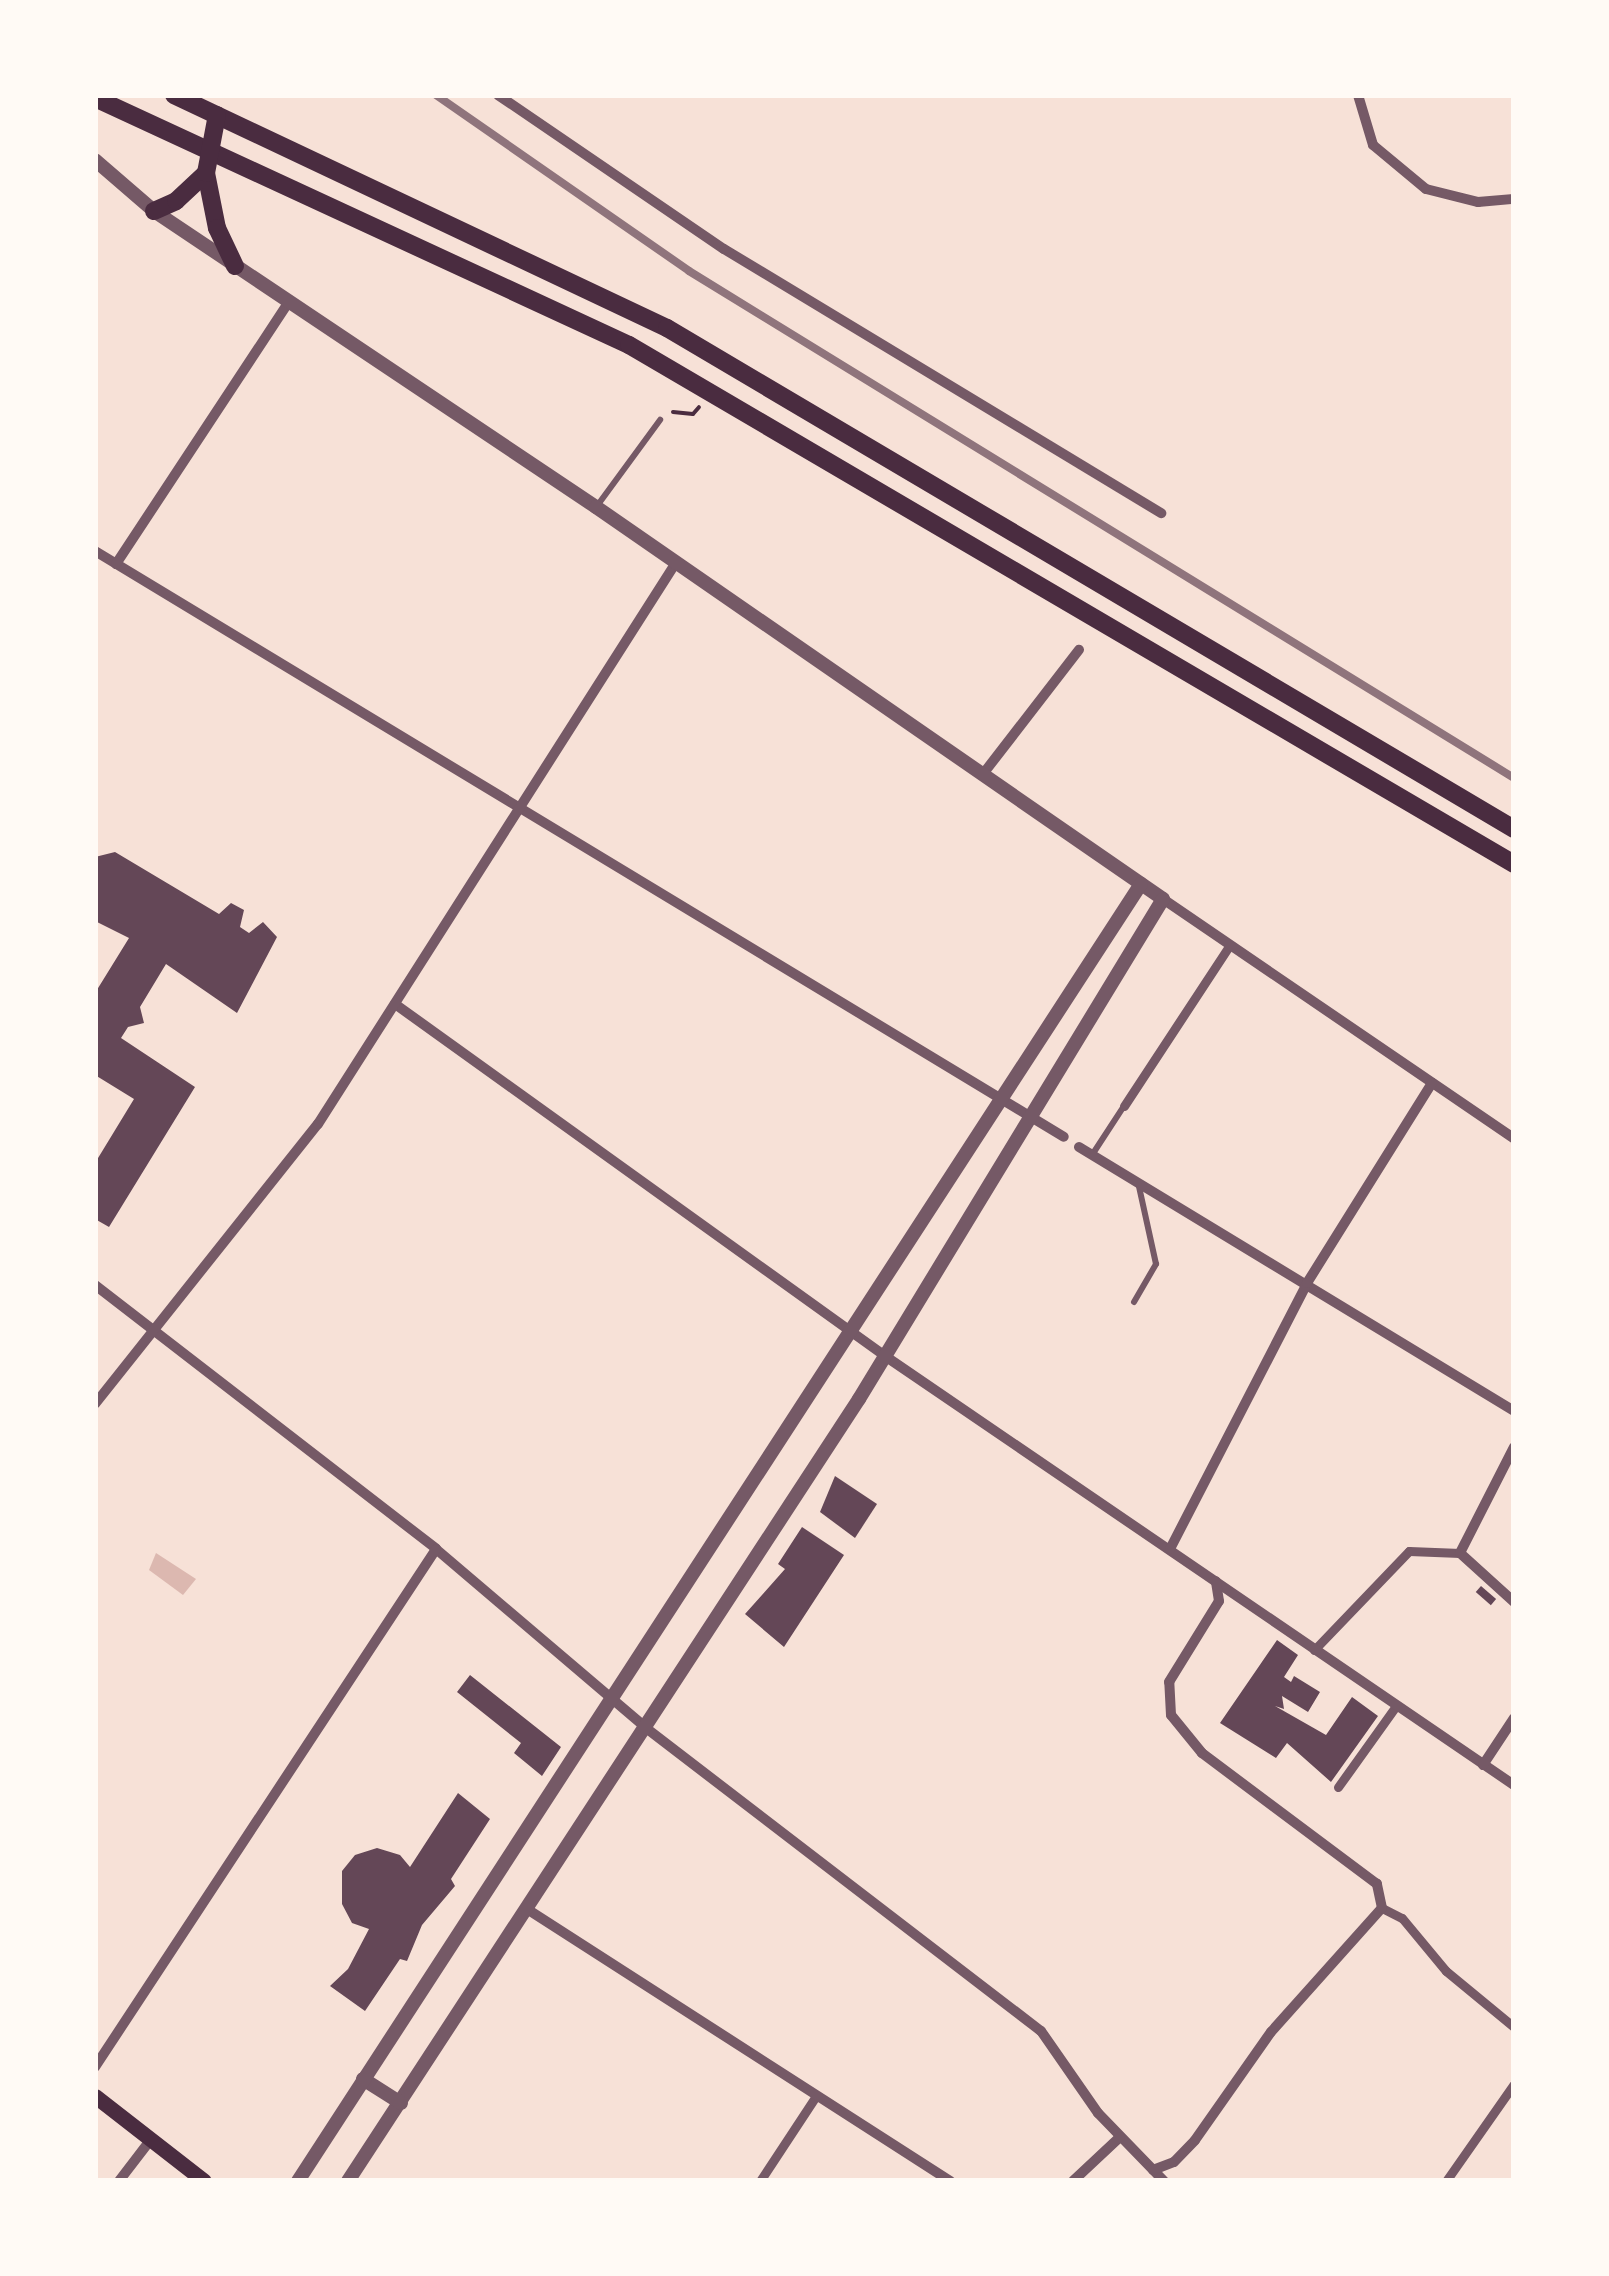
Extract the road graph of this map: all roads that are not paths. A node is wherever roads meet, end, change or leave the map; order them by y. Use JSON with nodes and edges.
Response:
{"nodes":[{"id":1,"x":174,"y":95,"type":"edge"},
{"id":2,"x":498,"y":95,"type":"edge"},
{"id":3,"x":1358,"y":95,"type":"edge"},
{"id":4,"x":95,"y":98,"type":"edge"},
{"id":5,"x":216,"y":115,"type":"junction"},
{"id":6,"x":208,"y":164,"type":"junction"},
{"id":7,"x":98,"y":170,"type":"edge"},
{"id":8,"x":1514,"y":199,"type":"edge"},
{"id":9,"x":154,"y":211,"type":"junction"},
{"id":10,"x":234,"y":266,"type":"junction"},
{"id":11,"x":289,"y":302,"type":"junction"},
{"id":12,"x":660,"y":420,"type":"road end"},
{"id":13,"x":596,"y":506,"type":"junction"},
{"id":14,"x":1161,"y":512,"type":"dead end"},
{"id":15,"x":95,"y":552,"type":"edge"},
{"id":16,"x":116,"y":564,"type":"junction"},
{"id":17,"x":675,"y":564,"type":"junction"},
{"id":18,"x":1079,"y":650,"type":"dead end"},
{"id":19,"x":983,"y":774,"type":"junction"},
{"id":20,"x":516,"y":807,"type":"junction"},
{"id":21,"x":1514,"y":830,"type":"edge"},
{"id":22,"x":1514,"y":864,"type":"edge"},
{"id":23,"x":1142,"y":884,"type":"junction"},
{"id":24,"x":1163,"y":900,"type":"junction"},
{"id":25,"x":1230,"y":946,"type":"junction"},
{"id":26,"x":395,"y":1004,"type":"junction"},
{"id":27,"x":1432,"y":1083,"type":"junction"},
{"id":28,"x":1004,"y":1096,"type":"junction"},
{"id":29,"x":1124,"y":1106,"type":"joint"},
{"id":30,"x":1034,"y":1118,"type":"junction"},
{"id":31,"x":1064,"y":1137,"type":"dead end"},
{"id":32,"x":1514,"y":1138,"type":"edge"},
{"id":33,"x":1079,"y":1146,"type":"dead end"},
{"id":34,"x":1092,"y":1155,"type":"junction"},
{"id":35,"x":1138,"y":1182,"type":"junction"},
{"id":36,"x":1307,"y":1283,"type":"junction"},
{"id":37,"x":95,"y":1285,"type":"edge"},
{"id":38,"x":1134,"y":1302,"type":"dead end"},
{"id":39,"x":849,"y":1330,"type":"junction"},
{"id":40,"x":156,"y":1333,"type":"junction"},
{"id":41,"x":885,"y":1356,"type":"junction"},
{"id":42,"x":95,"y":1404,"type":"edge"},
{"id":43,"x":1514,"y":1411,"type":"edge"},
{"id":44,"x":1514,"y":1447,"type":"edge"},
{"id":45,"x":1170,"y":1549,"type":"junction"},
{"id":46,"x":436,"y":1550,"type":"junction"},
{"id":47,"x":1460,"y":1553,"type":"junction"},
{"id":48,"x":1216,"y":1581,"type":"junction"},
{"id":49,"x":1514,"y":1602,"type":"edge"},
{"id":50,"x":1314,"y":1650,"type":"junction"},
{"id":51,"x":613,"y":1694,"type":"junction"},
{"id":52,"x":1396,"y":1706,"type":"junction"},
{"id":53,"x":1514,"y":1718,"type":"edge"},
{"id":54,"x":646,"y":1728,"type":"junction"},
{"id":55,"x":1483,"y":1764,"type":"junction"},
{"id":56,"x":1514,"y":1785,"type":"edge"},
{"id":57,"x":1338,"y":1787,"type":"dead end"},
{"id":58,"x":1313,"y":1818,"type":"dead end"},
{"id":59,"x":1306,"y":1830,"type":"junction"},
{"id":60,"x":527,"y":1908,"type":"junction"},
{"id":61,"x":1382,"y":1908,"type":"junction"},
{"id":62,"x":1514,"y":2027,"type":"edge"},
{"id":63,"x":95,"y":2067,"type":"edge"},
{"id":64,"x":363,"y":2079,"type":"junction"},
{"id":65,"x":1514,"y":2084,"type":"edge"},
{"id":66,"x":95,"y":2096,"type":"edge"},
{"id":67,"x":816,"y":2096,"type":"junction"},
{"id":68,"x":401,"y":2103,"type":"junction"},
{"id":69,"x":1120,"y":2137,"type":"junction"},
{"id":70,"x":152,"y":2138,"type":"junction"},
{"id":71,"x":1152,"y":2170,"type":"junction"},
{"id":72,"x":119,"y":2181,"type":"edge"},
{"id":73,"x":204,"y":2181,"type":"edge"},
{"id":74,"x":298,"y":2181,"type":"edge"},
{"id":75,"x":348,"y":2181,"type":"edge"},
{"id":76,"x":760,"y":2181,"type":"edge"},
{"id":77,"x":950,"y":2181,"type":"edge"},
{"id":78,"x":1073,"y":2181,"type":"edge"},
{"id":79,"x":1164,"y":2181,"type":"edge"},
{"id":80,"x":1447,"y":2181,"type":"edge"}],
"edges":[{"from":1,"to":5,"type":"main road"},
{"from":2,"to":14,"type":"street"},
{"from":3,"to":8,"type":"street"},
{"from":4,"to":6,"type":"main road"},
{"from":5,"to":6,"type":"main road"},
{"from":5,"to":21,"type":"main road"},
{"from":6,"to":9,"type":"main road"},
{"from":6,"to":10,"type":"main road"},
{"from":6,"to":22,"type":"main road"},
{"from":7,"to":9,"type":"street"},
{"from":9,"to":10,"type":"street"},
{"from":10,"to":11,"type":"street"},
{"from":11,"to":13,"type":"street"},
{"from":11,"to":16,"type":"street"},
{"from":12,"to":13,"type":"lane"},
{"from":13,"to":17,"type":"street"},
{"from":15,"to":16,"type":"street"},
{"from":16,"to":20,"type":"street"},
{"from":17,"to":19,"type":"street"},
{"from":17,"to":20,"type":"street"},
{"from":18,"to":19,"type":"street"},
{"from":19,"to":23,"type":"street"},
{"from":20,"to":26,"type":"street"},
{"from":20,"to":28,"type":"street"},
{"from":23,"to":24,"type":"street"},
{"from":23,"to":28,"type":"street"},
{"from":24,"to":25,"type":"street"},
{"from":24,"to":30,"type":"street"},
{"from":25,"to":27,"type":"street"},
{"from":25,"to":29,"type":"street"},
{"from":26,"to":39,"type":"street"},
{"from":26,"to":40,"type":"street"},
{"from":27,"to":32,"type":"street"},
{"from":27,"to":36,"type":"street"},
{"from":28,"to":30,"type":"street"},
{"from":28,"to":39,"type":"street"},
{"from":29,"to":34,"type":"lane"},
{"from":30,"to":31,"type":"street"},
{"from":30,"to":41,"type":"street"},
{"from":33,"to":34,"type":"street"},
{"from":34,"to":35,"type":"street"},
{"from":35,"to":36,"type":"street"},
{"from":35,"to":38,"type":"lane"},
{"from":36,"to":43,"type":"street"},
{"from":36,"to":45,"type":"street"},
{"from":37,"to":40,"type":"street"},
{"from":39,"to":41,"type":"street"},
{"from":39,"to":51,"type":"street"},
{"from":40,"to":42,"type":"street"},
{"from":40,"to":46,"type":"street"},
{"from":41,"to":45,"type":"street"},
{"from":41,"to":54,"type":"street"},
{"from":44,"to":47,"type":"street"},
{"from":45,"to":48,"type":"street"},
{"from":46,"to":51,"type":"street"},
{"from":46,"to":63,"type":"street"},
{"from":47,"to":49,"type":"street"},
{"from":47,"to":50,"type":"street"},
{"from":48,"to":50,"type":"street"},
{"from":48,"to":59,"type":"street"},
{"from":50,"to":52,"type":"street"},
{"from":51,"to":54,"type":"street"},
{"from":51,"to":64,"type":"street"},
{"from":52,"to":55,"type":"street"},
{"from":52,"to":57,"type":"street"},
{"from":53,"to":55,"type":"street"},
{"from":54,"to":60,"type":"street"},
{"from":54,"to":69,"type":"street"},
{"from":55,"to":56,"type":"street"},
{"from":58,"to":59,"type":"street"},
{"from":59,"to":61,"type":"street"},
{"from":60,"to":67,"type":"street"},
{"from":60,"to":68,"type":"street"},
{"from":61,"to":62,"type":"street"},
{"from":61,"to":71,"type":"street"},
{"from":64,"to":68,"type":"street"},
{"from":64,"to":74,"type":"street"},
{"from":65,"to":80,"type":"street"},
{"from":66,"to":70,"type":"main road"},
{"from":67,"to":76,"type":"street"},
{"from":67,"to":77,"type":"street"},
{"from":68,"to":75,"type":"street"},
{"from":69,"to":71,"type":"street"},
{"from":69,"to":78,"type":"street"},
{"from":70,"to":72,"type":"street"},
{"from":70,"to":73,"type":"main road"},
{"from":71,"to":79,"type":"street"}]}
